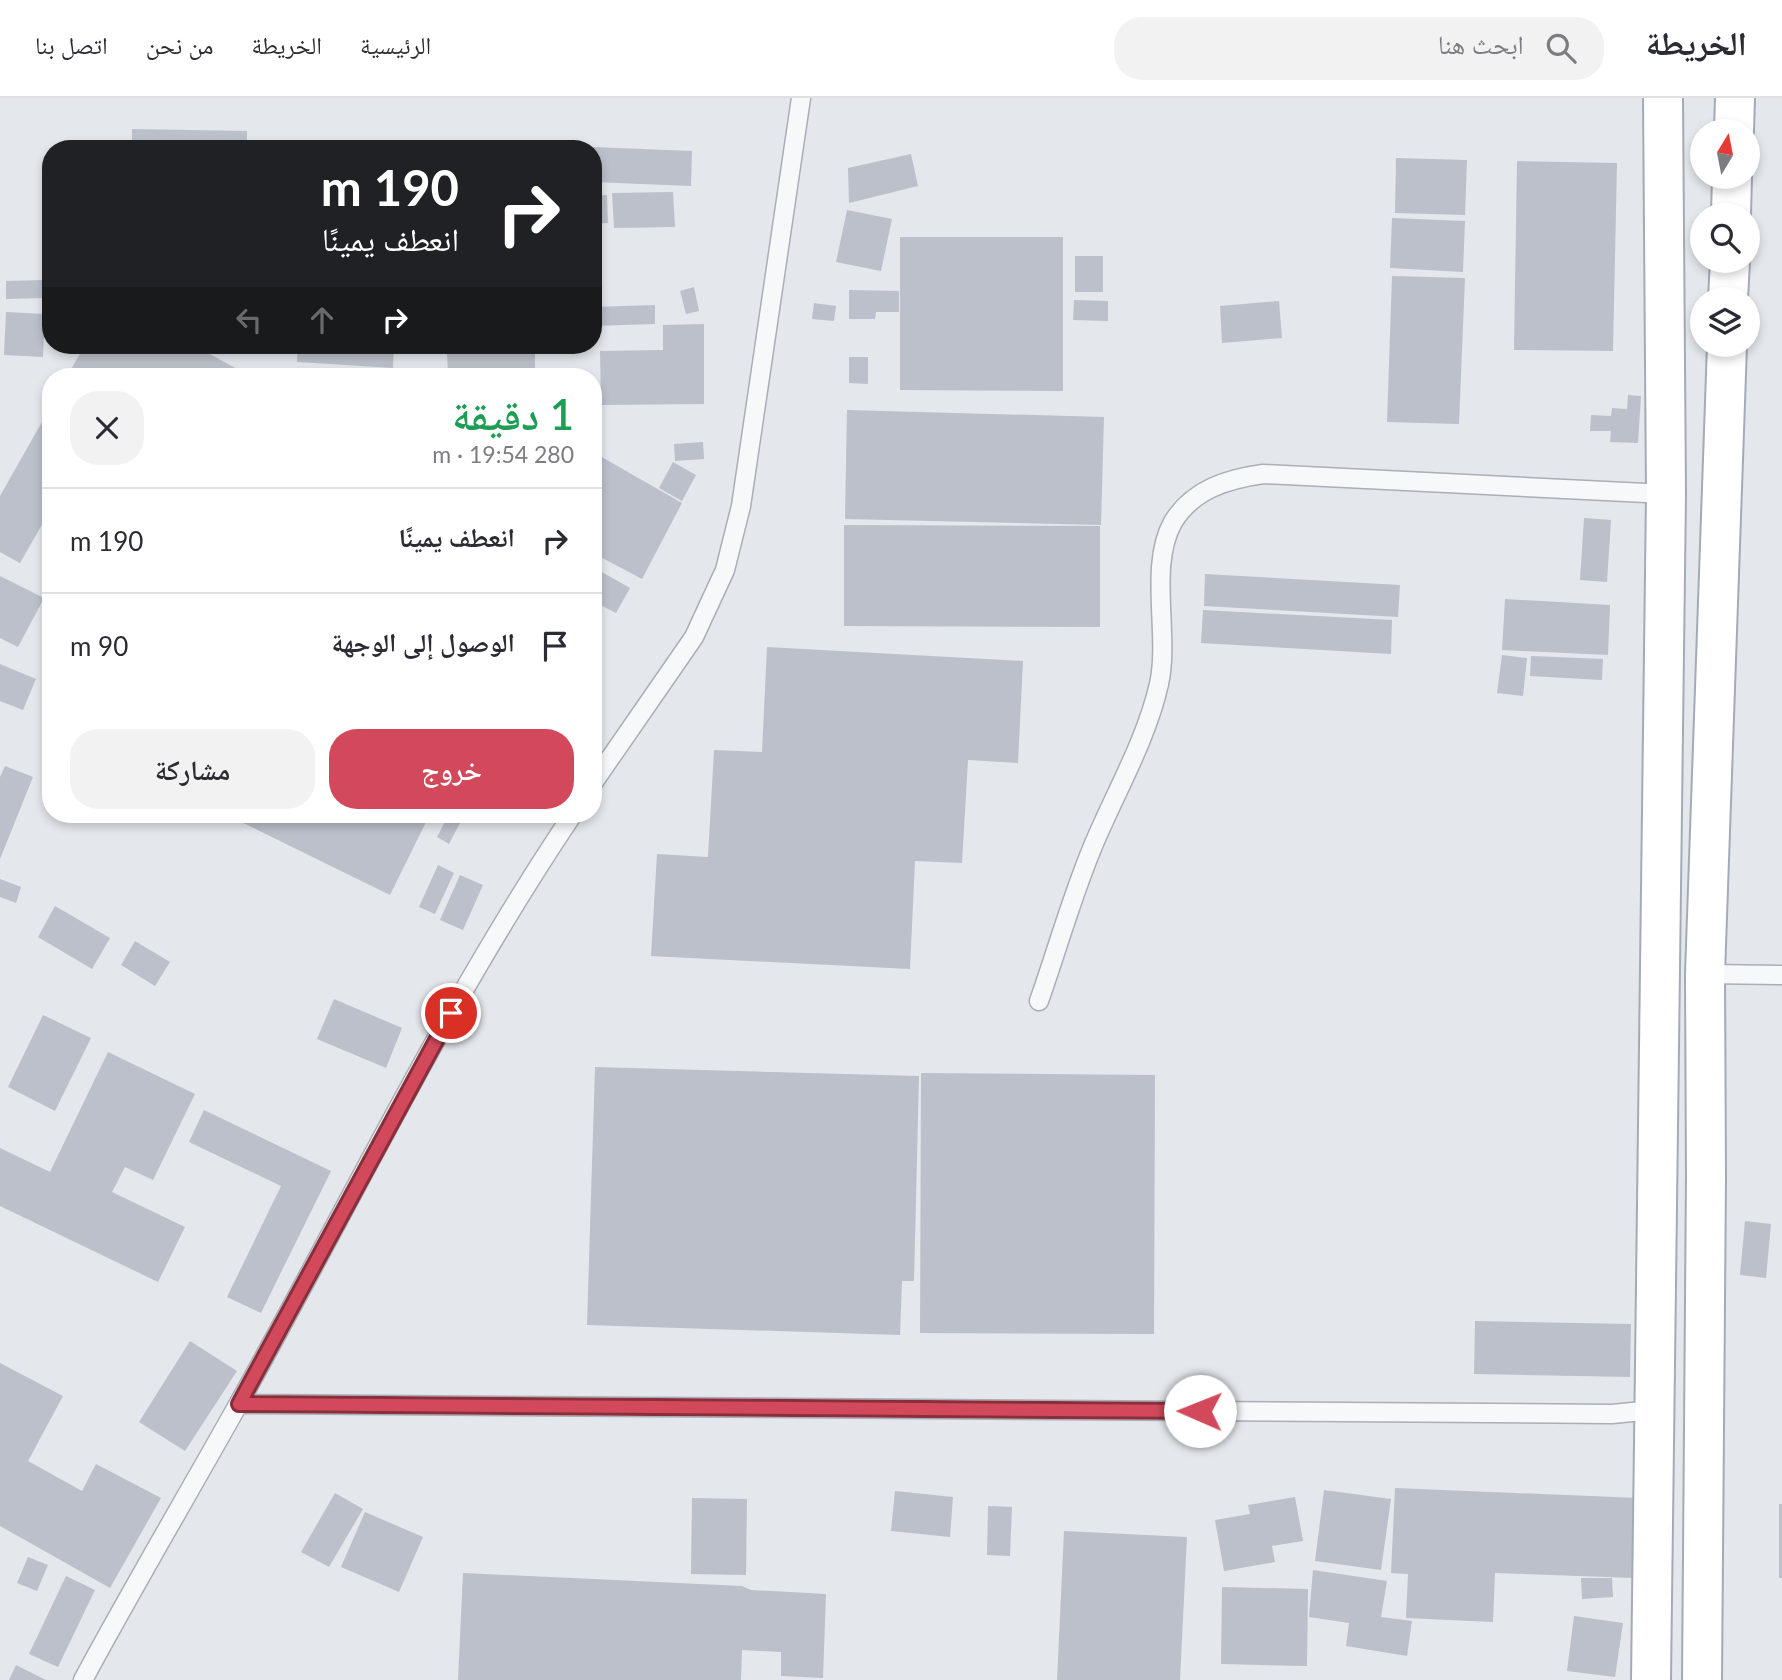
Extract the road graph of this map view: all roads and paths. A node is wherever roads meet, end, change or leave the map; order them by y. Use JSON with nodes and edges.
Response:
{"nodes":[{"id":1,"x":801,"y":98,"type":"edge"},
{"id":2,"x":1663,"y":98,"type":"edge"},
{"id":3,"x":1735,"y":98,"type":"edge"},
{"id":4,"x":1734,"y":119,"type":"edge"},
{"id":5,"x":1727,"y":357,"type":"edge"},
{"id":6,"x":1667,"y":494,"type":"junction"},
{"id":7,"x":602,"y":770,"type":"edge"},
{"id":8,"x":567,"y":823,"type":"edge"},
{"id":9,"x":1705,"y":974,"type":"junction"},
{"id":10,"x":1782,"y":975,"type":"edge"},
{"id":11,"x":1039,"y":1001,"type":"dead end"},
{"id":12,"x":239,"y":1404,"type":"junction"},
{"id":13,"x":1653,"y":1410,"type":"junction"},
{"id":14,"x":83,"y":1680,"type":"edge"},
{"id":15,"x":1651,"y":1680,"type":"edge"},
{"id":16,"x":1702,"y":1680,"type":"edge"}],
"edges":[{"from":1,"to":7,"type":"lane"},
{"from":2,"to":6,"type":"main road"},
{"from":3,"to":4,"type":"main road"},
{"from":5,"to":9,"type":"main road"},
{"from":6,"to":11,"type":"lane"},
{"from":6,"to":13,"type":"main road"},
{"from":8,"to":12,"type":"lane"},
{"from":9,"to":10,"type":"lane"},
{"from":9,"to":16,"type":"main road"},
{"from":12,"to":13,"type":"lane"},
{"from":12,"to":14,"type":"lane"},
{"from":13,"to":15,"type":"main road"}]}
